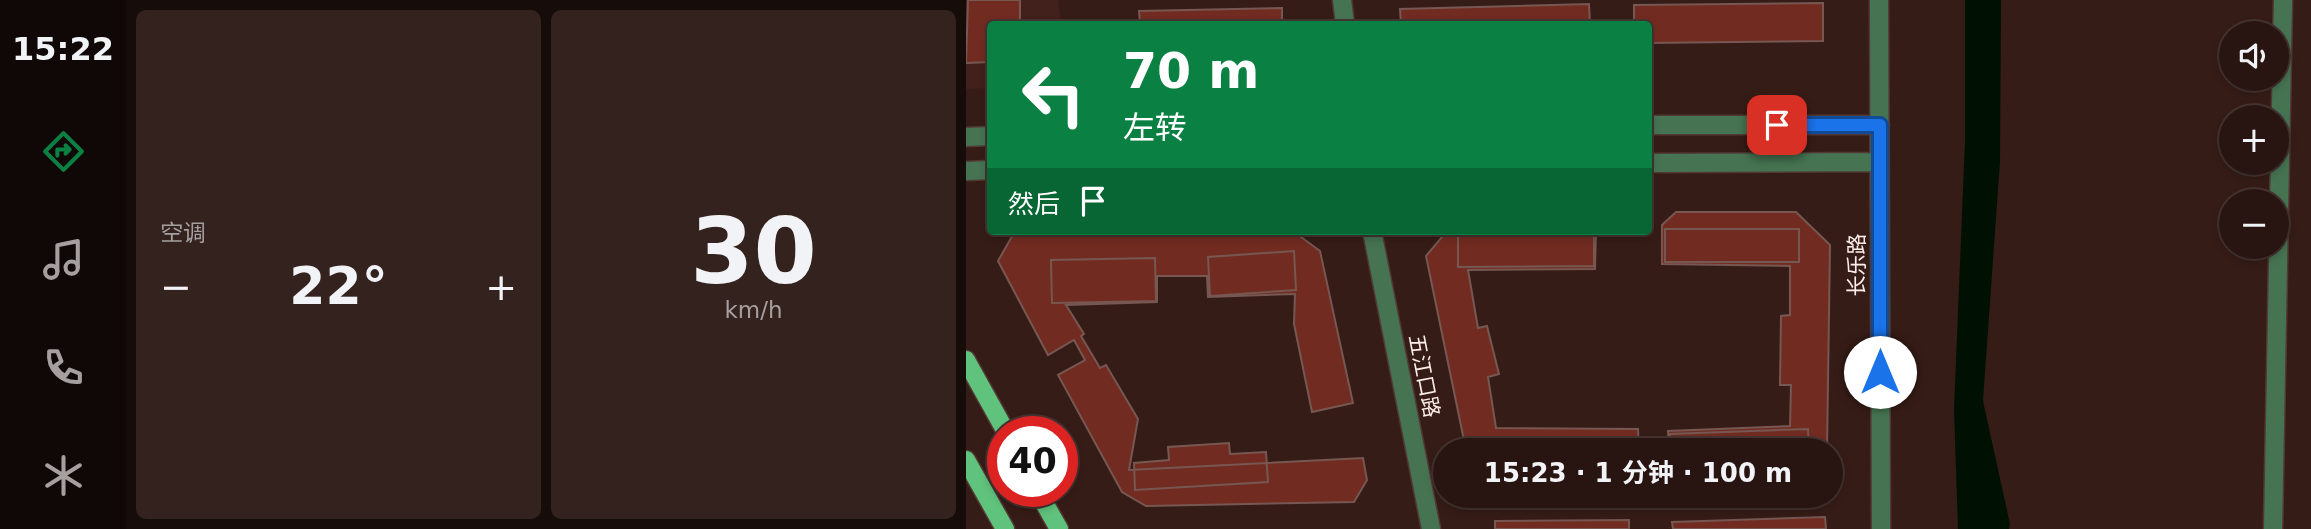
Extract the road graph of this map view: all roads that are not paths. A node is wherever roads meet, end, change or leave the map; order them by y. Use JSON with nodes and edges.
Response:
{"nodes":[{"id":1,"x":1342,"y":0,"type":"edge"},
{"id":2,"x":1879,"y":0,"type":"edge"},
{"id":3,"x":2283,"y":0,"type":"edge"},
{"id":4,"x":1345,"y":21,"type":"edge"},
{"id":5,"x":1652,"y":125,"type":"edge"},
{"id":6,"x":1880,"y":125,"type":"junction"},
{"id":7,"x":987,"y":136,"type":"edge"},
{"id":8,"x":966,"y":137,"type":"edge"},
{"id":9,"x":1879,"y":162,"type":"junction"},
{"id":10,"x":1652,"y":163,"type":"edge"},
{"id":11,"x":987,"y":170,"type":"edge"},
{"id":12,"x":966,"y":171,"type":"edge"},
{"id":13,"x":1373,"y":235,"type":"edge"},
{"id":14,"x":966,"y":360,"type":"edge"},
{"id":15,"x":997,"y":416,"type":"edge"},
{"id":16,"x":966,"y":460,"type":"edge"},
{"id":17,"x":1047,"y":507,"type":"edge"},
{"id":18,"x":1005,"y":529,"type":"edge"},
{"id":19,"x":1059,"y":529,"type":"edge"},
{"id":20,"x":1431,"y":529,"type":"edge"},
{"id":21,"x":1881,"y":529,"type":"edge"},
{"id":22,"x":2273,"y":529,"type":"edge"}],
"edges":[{"from":1,"to":4,"type":"street"},
{"from":2,"to":6,"type":"street","name":"长乐路"},
{"from":3,"to":22,"type":"street"},
{"from":5,"to":6,"type":"street"},
{"from":6,"to":9,"type":"street","name":"长乐路"},
{"from":7,"to":8,"type":"street"},
{"from":9,"to":10,"type":"street"},
{"from":9,"to":21,"type":"street","name":"长乐路"},
{"from":11,"to":12,"type":"street"},
{"from":13,"to":20,"type":"street","name":"五江口路"},
{"from":14,"to":15,"type":"main road"},
{"from":16,"to":18,"type":"main road"},
{"from":17,"to":19,"type":"main road"}]}
